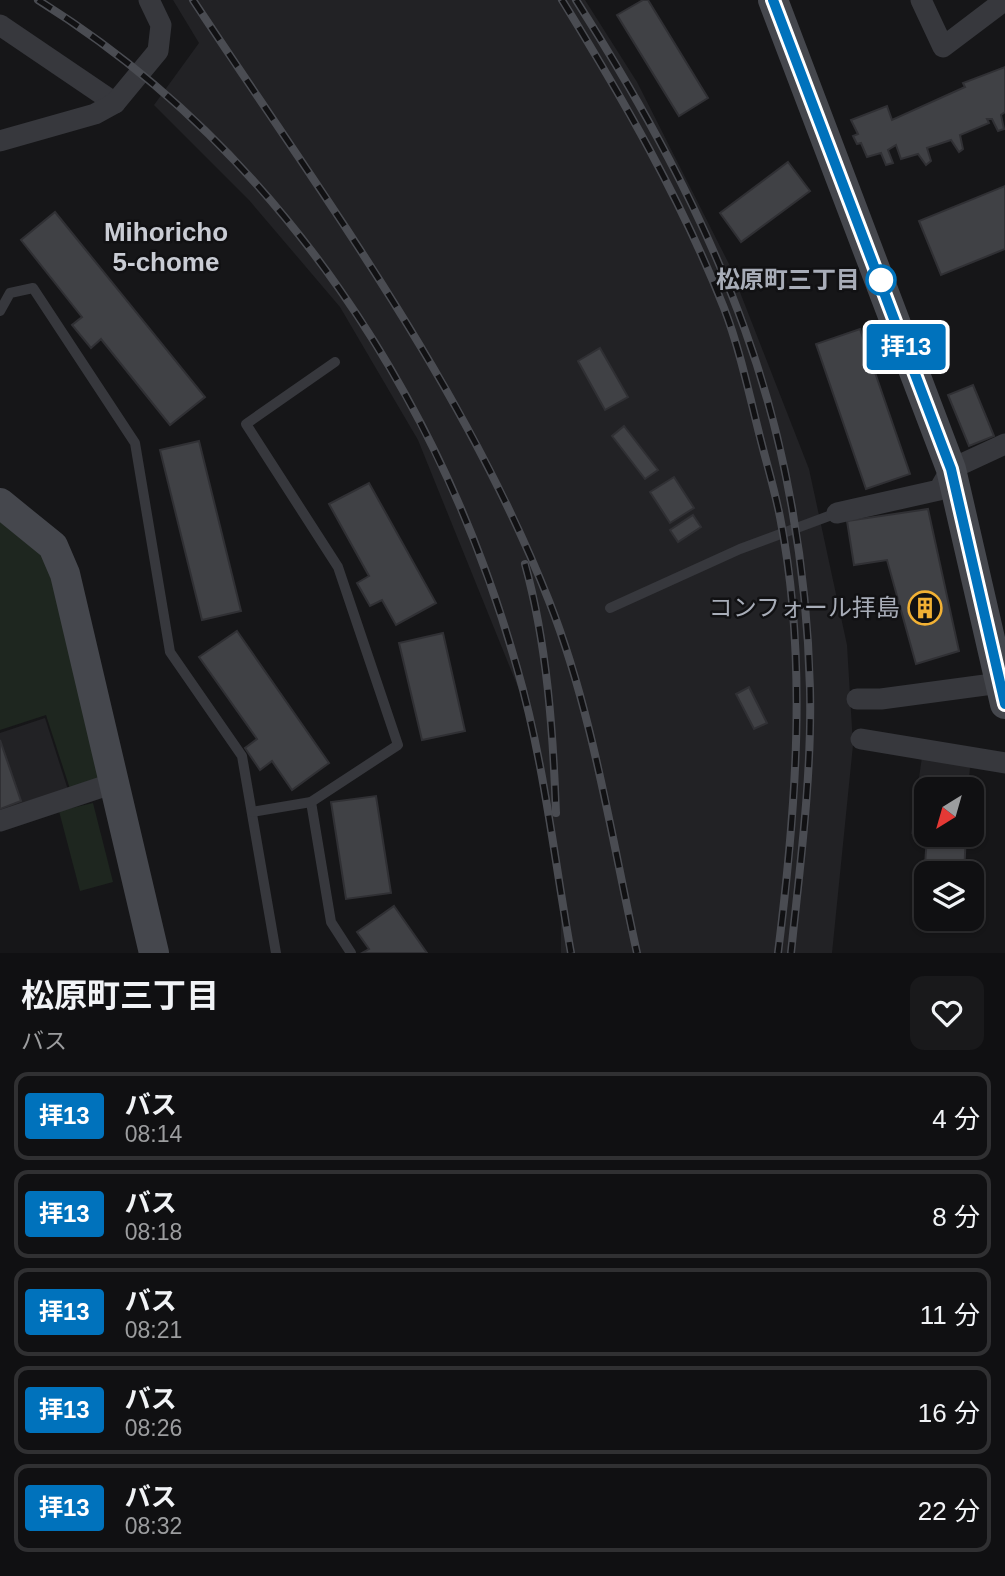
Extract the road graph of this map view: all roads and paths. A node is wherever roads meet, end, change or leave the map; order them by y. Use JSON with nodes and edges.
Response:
{"nodes":[{"id":1,"x":149,"y":0,"type":"edge"},
{"id":2,"x":773,"y":0,"type":"edge"},
{"id":3,"x":921,"y":0,"type":"edge"},
{"id":4,"x":1005,"y":0,"type":"edge"},
{"id":5,"x":0,"y":25,"type":"edge"},
{"id":6,"x":115,"y":103,"type":"junction"},
{"id":7,"x":0,"y":141,"type":"edge"},
{"id":8,"x":0,"y":311,"type":"edge"},
{"id":9,"x":335,"y":362,"type":"dead end"},
{"id":10,"x":1005,"y":444,"type":"edge"},
{"id":11,"x":951,"y":469,"type":"junction"},
{"id":12,"x":0,"y":503,"type":"edge"},
{"id":13,"x":837,"y":513,"type":"joint"},
{"id":14,"x":610,"y":608,"type":"dead end"},
{"id":15,"x":1003,"y":693,"type":"edge"},
{"id":16,"x":857,"y":699,"type":"dead end"},
{"id":17,"x":861,"y":739,"type":"dead end"},
{"id":18,"x":1005,"y":763,"type":"edge"},
{"id":19,"x":114,"y":783,"type":"junction"},
{"id":20,"x":311,"y":802,"type":"junction"},
{"id":21,"x":251,"y":813,"type":"junction"},
{"id":22,"x":0,"y":821,"type":"edge"},
{"id":23,"x":154,"y":953,"type":"edge"},
{"id":24,"x":276,"y":953,"type":"edge"},
{"id":25,"x":351,"y":953,"type":"edge"}],
"edges":[{"from":1,"to":6,"type":"street"},
{"from":2,"to":11,"type":"street"},
{"from":3,"to":4,"type":"street"},
{"from":5,"to":6,"type":"street"},
{"from":6,"to":7,"type":"street"},
{"from":8,"to":21,"type":"lane"},
{"from":9,"to":20,"type":"lane"},
{"from":10,"to":11,"type":"street"},
{"from":11,"to":13,"type":"street"},
{"from":11,"to":15,"type":"street"},
{"from":12,"to":19,"type":"street"},
{"from":13,"to":14,"type":"lane"},
{"from":15,"to":16,"type":"street"},
{"from":17,"to":18,"type":"street"},
{"from":19,"to":22,"type":"street"},
{"from":19,"to":23,"type":"street"},
{"from":20,"to":21,"type":"lane"},
{"from":20,"to":25,"type":"lane"},
{"from":21,"to":24,"type":"lane"}]}
